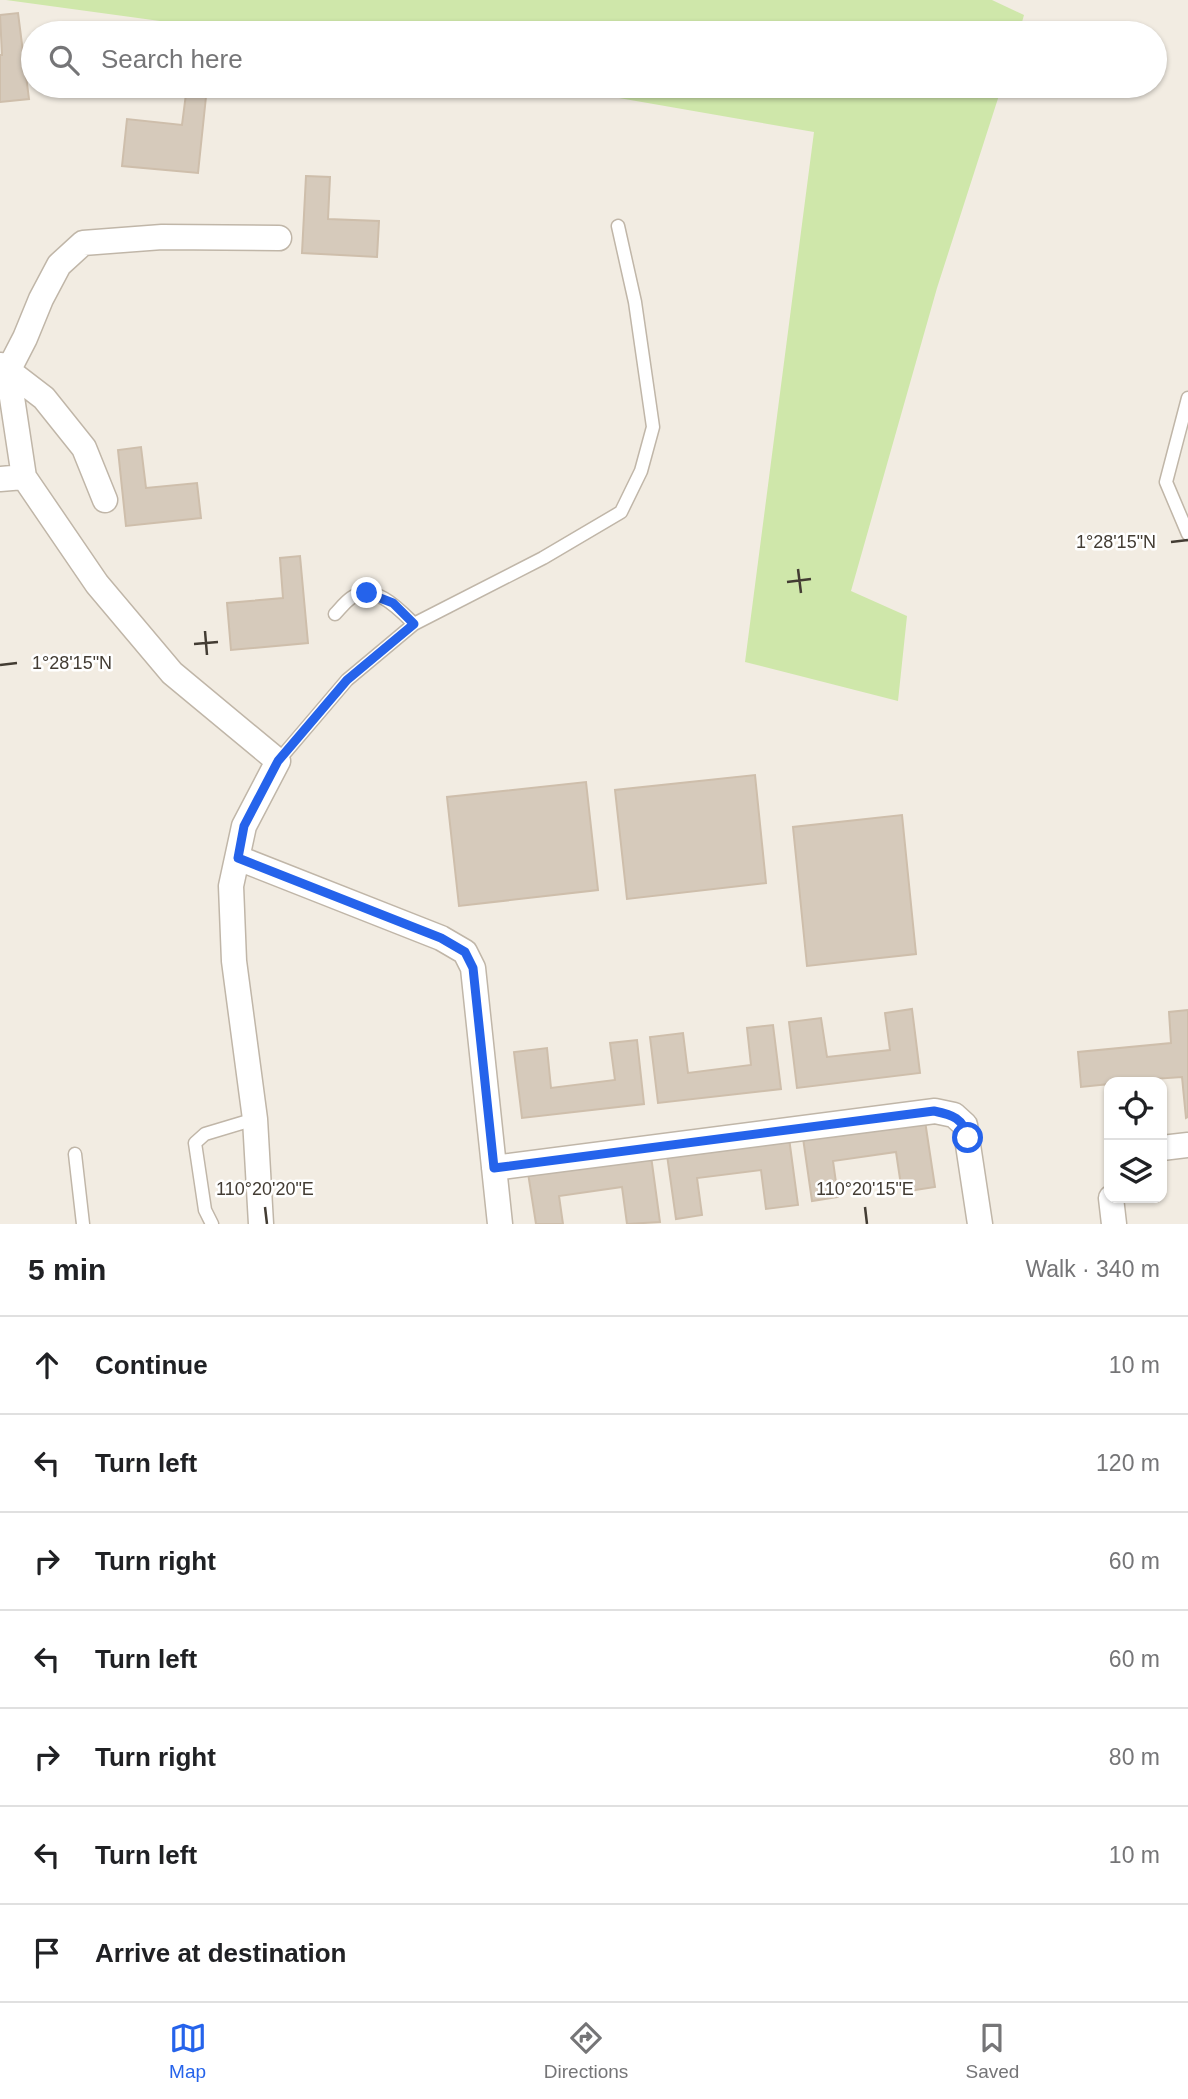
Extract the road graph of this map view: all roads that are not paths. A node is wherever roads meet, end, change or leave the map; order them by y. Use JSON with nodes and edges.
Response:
{"nodes":[{"id":1,"x":618,"y":226,"type":"dead end"},
{"id":2,"x":279,"y":238,"type":"dead end"},
{"id":3,"x":4,"y":368,"type":"edge"},
{"id":4,"x":1188,"y":398,"type":"edge"},
{"id":5,"x":12,"y":478,"type":"edge"},
{"id":6,"x":104,"y":500,"type":"dead end"},
{"id":7,"x":1188,"y":534,"type":"edge"},
{"id":8,"x":335,"y":614,"type":"dead end"},
{"id":9,"x":414,"y":624,"type":"junction"},
{"id":10,"x":278,"y":761,"type":"junction"},
{"id":11,"x":238,"y":858,"type":"junction"},
{"id":12,"x":255,"y":1119,"type":"junction"},
{"id":13,"x":1188,"y":1145,"type":"edge"},
{"id":14,"x":1167,"y":1147,"type":"edge"},
{"id":15,"x":75,"y":1154,"type":"dead end"},
{"id":16,"x":494,"y":1168,"type":"junction"},
{"id":17,"x":1112,"y":1203,"type":"edge"},
{"id":18,"x":83,"y":1224,"type":"edge"},
{"id":19,"x":212,"y":1224,"type":"edge"},
{"id":20,"x":261,"y":1224,"type":"edge"},
{"id":21,"x":500,"y":1224,"type":"edge"},
{"id":22,"x":980,"y":1224,"type":"edge"},
{"id":23,"x":1114,"y":1224,"type":"edge"}],
"edges":[{"from":1,"to":9,"type":"lane"},
{"from":2,"to":3,"type":"street"},
{"from":3,"to":5,"type":"street"},
{"from":3,"to":6,"type":"street"},
{"from":4,"to":7,"type":"lane"},
{"from":5,"to":10,"type":"street"},
{"from":8,"to":9,"type":"lane"},
{"from":9,"to":10,"type":"lane"},
{"from":10,"to":11,"type":"street"},
{"from":11,"to":12,"type":"street"},
{"from":11,"to":16,"type":"street"},
{"from":12,"to":19,"type":"lane"},
{"from":12,"to":20,"type":"street"},
{"from":13,"to":14,"type":"street"},
{"from":15,"to":18,"type":"lane"},
{"from":16,"to":21,"type":"street"},
{"from":16,"to":22,"type":"street"},
{"from":17,"to":23,"type":"street"}]}
